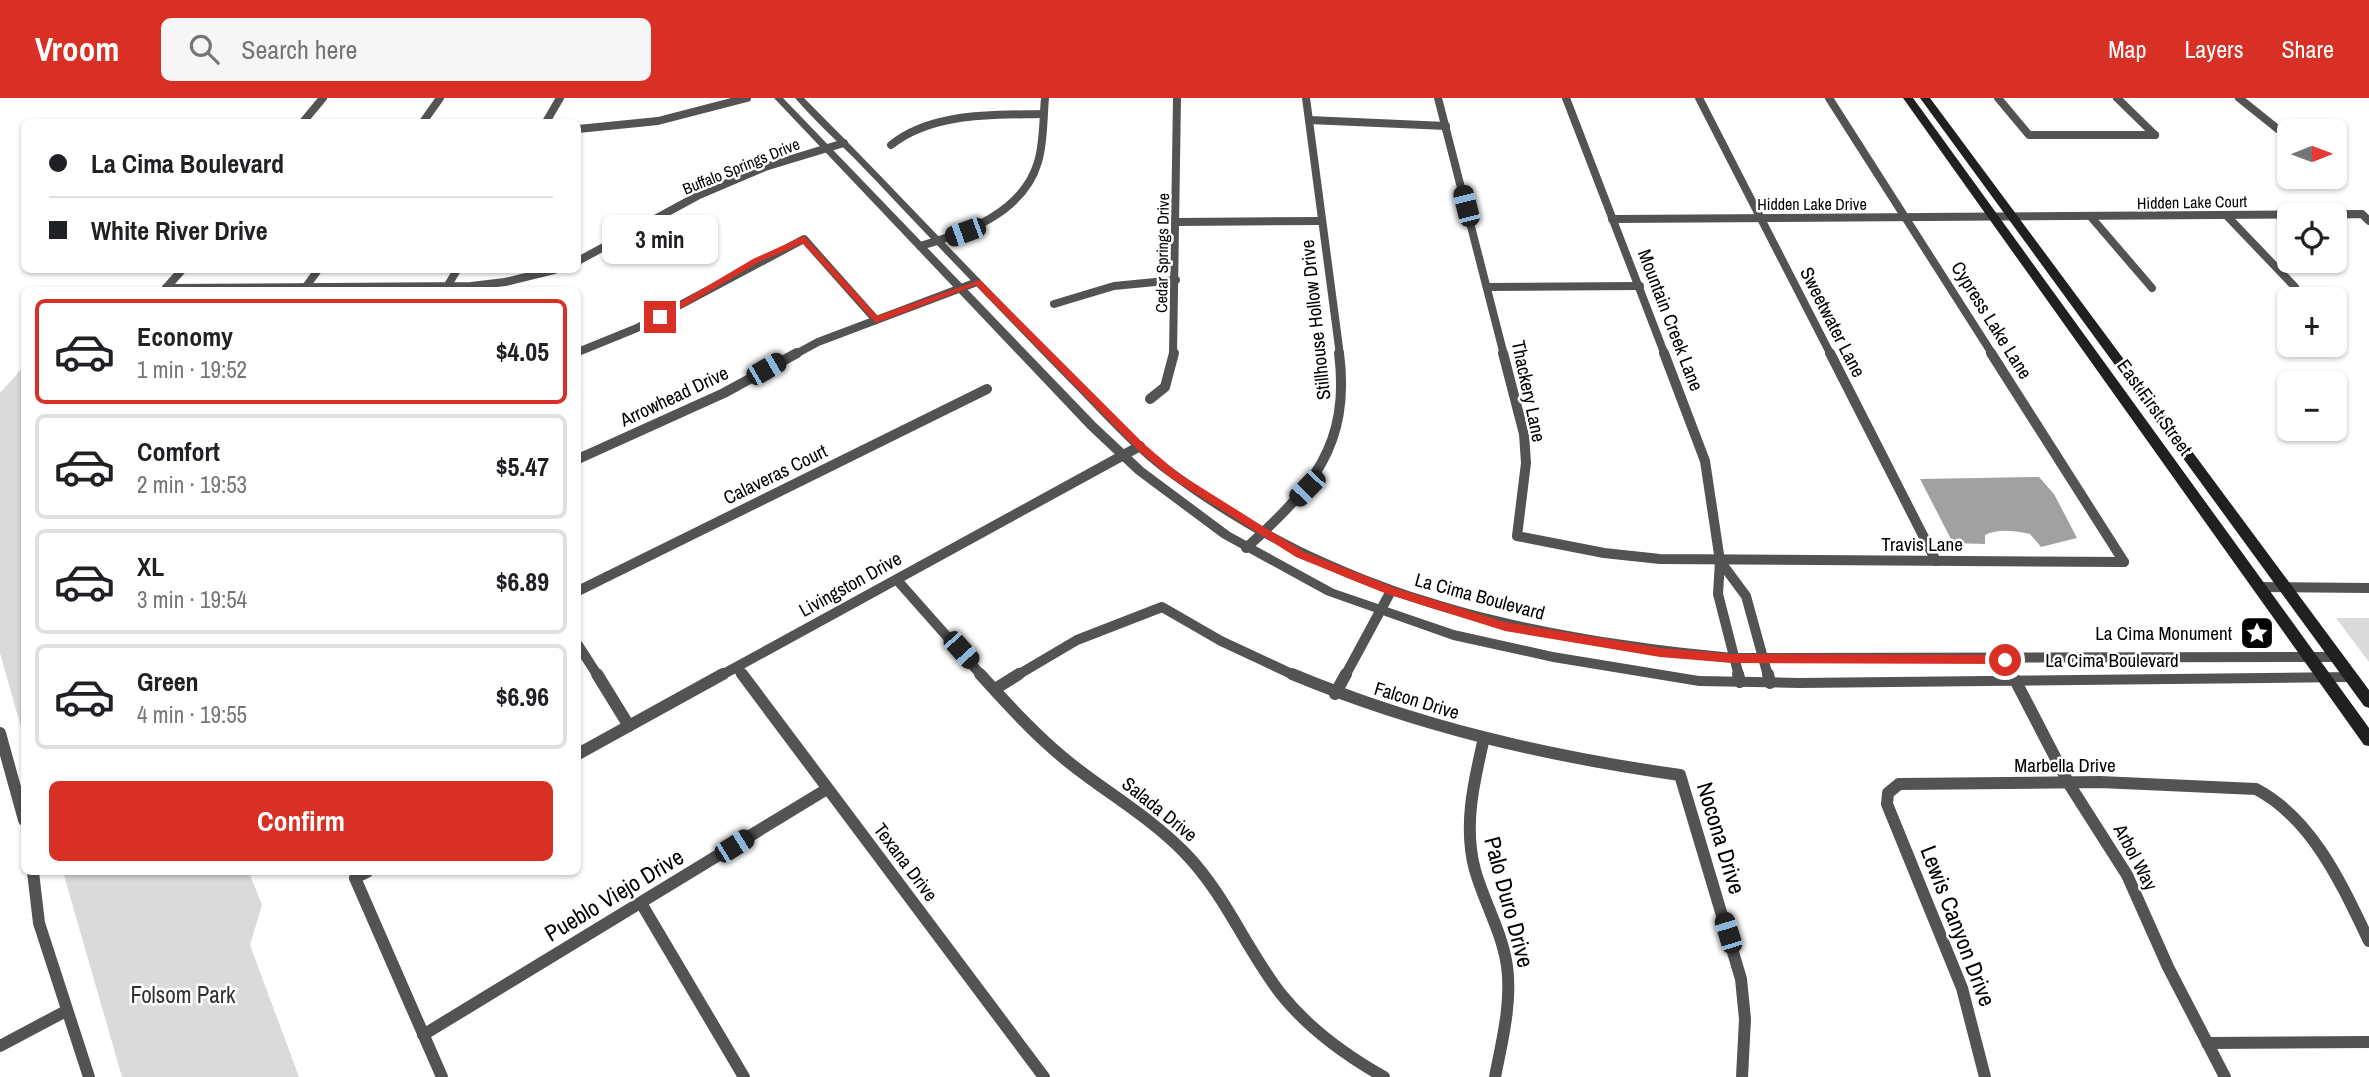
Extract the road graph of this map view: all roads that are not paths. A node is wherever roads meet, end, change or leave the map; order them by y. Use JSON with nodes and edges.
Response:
{"nodes":[{"id":1,"x":323,"y":98,"type":"edge"},
{"id":2,"x":440,"y":98,"type":"edge"},
{"id":3,"x":560,"y":98,"type":"edge"},
{"id":4,"x":747,"y":98,"type":"edge"},
{"id":5,"x":778,"y":98,"type":"edge"},
{"id":6,"x":799,"y":98,"type":"edge"},
{"id":7,"x":1045,"y":98,"type":"edge"},
{"id":8,"x":1177,"y":98,"type":"edge"},
{"id":9,"x":1306,"y":98,"type":"edge"},
{"id":10,"x":1438,"y":98,"type":"edge"},
{"id":11,"x":1566,"y":98,"type":"edge"},
{"id":12,"x":1699,"y":98,"type":"edge"},
{"id":13,"x":1829,"y":98,"type":"edge"},
{"id":14,"x":1908,"y":98,"type":"edge"},
{"id":15,"x":1925,"y":98,"type":"edge"},
{"id":16,"x":1998,"y":98,"type":"edge"},
{"id":17,"x":2117,"y":98,"type":"edge"},
{"id":18,"x":2239,"y":98,"type":"edge"},
{"id":19,"x":1043,"y":114,"type":"junction"},
{"id":20,"x":306,"y":119,"type":"edge"},
{"id":21,"x":425,"y":119,"type":"edge"},
{"id":22,"x":547,"y":119,"type":"edge"},
{"id":23,"x":1309,"y":120,"type":"junction"},
{"id":24,"x":1446,"y":126,"type":"junction"},
{"id":25,"x":2277,"y":128,"type":"edge"},
{"id":26,"x":581,"y":129,"type":"edge"},
{"id":27,"x":844,"y":143,"type":"junction"},
{"id":28,"x":891,"y":145,"type":"dead end"},
{"id":29,"x":826,"y":148,"type":"junction"},
{"id":30,"x":2227,"y":216,"type":"junction"},
{"id":31,"x":2091,"y":217,"type":"junction"},
{"id":32,"x":1908,"y":218,"type":"junction"},
{"id":33,"x":1995,"y":218,"type":"junction"},
{"id":34,"x":2012,"y":218,"type":"junction"},
{"id":35,"x":1612,"y":219,"type":"junction"},
{"id":36,"x":1760,"y":219,"type":"junction"},
{"id":37,"x":1322,"y":221,"type":"junction"},
{"id":38,"x":2369,"y":221,"type":"edge"},
{"id":39,"x":1177,"y":222,"type":"junction"},
{"id":40,"x":938,"y":241,"type":"junction"},
{"id":41,"x":920,"y":246,"type":"junction"},
{"id":42,"x":581,"y":259,"type":"edge"},
{"id":43,"x":179,"y":273,"type":"edge"},
{"id":44,"x":542,"y":273,"type":"edge"},
{"id":45,"x":1176,"y":281,"type":"junction"},
{"id":46,"x":977,"y":282,"type":"junction"},
{"id":47,"x":1487,"y":286,"type":"junction"},
{"id":48,"x":1640,"y":286,"type":"junction"},
{"id":49,"x":167,"y":287,"type":"edge"},
{"id":50,"x":463,"y":287,"type":"edge"},
{"id":51,"x":2295,"y":287,"type":"dead end"},
{"id":52,"x":960,"y":288,"type":"junction"},
{"id":53,"x":2152,"y":288,"type":"dead end"},
{"id":54,"x":1054,"y":304,"type":"dead end"},
{"id":55,"x":876,"y":320,"type":"junction"},
{"id":56,"x":581,"y":351,"type":"edge"},
{"id":57,"x":987,"y":389,"type":"dead end"},
{"id":58,"x":1150,"y":399,"type":"dead end"},
{"id":59,"x":1140,"y":446,"type":"junction"},
{"id":60,"x":1124,"y":456,"type":"junction"},
{"id":61,"x":581,"y":458,"type":"edge"},
{"id":62,"x":1264,"y":533,"type":"junction"},
{"id":63,"x":1246,"y":548,"type":"junction"},
{"id":64,"x":1720,"y":561,"type":"junction"},
{"id":65,"x":1936,"y":561,"type":"junction"},
{"id":66,"x":2124,"y":562,"type":"joint"},
{"id":67,"x":897,"y":580,"type":"junction"},
{"id":68,"x":2261,"y":587,"type":"junction"},
{"id":69,"x":2288,"y":587,"type":"junction"},
{"id":70,"x":2369,"y":587,"type":"edge"},
{"id":71,"x":581,"y":589,"type":"edge"},
{"id":72,"x":1391,"y":591,"type":"junction"},
{"id":73,"x":1381,"y":609,"type":"junction"},
{"id":74,"x":581,"y":650,"type":"edge"},
{"id":75,"x":2309,"y":656,"type":"junction"},
{"id":76,"x":2336,"y":657,"type":"junction"},
{"id":77,"x":1733,"y":658,"type":"junction"},
{"id":78,"x":1763,"y":658,"type":"junction"},
{"id":79,"x":2005,"y":660,"type":"junction"},
{"id":80,"x":737,"y":670,"type":"junction"},
{"id":81,"x":2351,"y":677,"type":"junction"},
{"id":82,"x":2324,"y":678,"type":"junction"},
{"id":83,"x":2015,"y":680,"type":"junction"},
{"id":84,"x":1740,"y":682,"type":"junction"},
{"id":85,"x":1770,"y":683,"type":"junction"},
{"id":86,"x":995,"y":689,"type":"junction"},
{"id":87,"x":1335,"y":694,"type":"junction"},
{"id":88,"x":2369,"y":702,"type":"edge"},
{"id":89,"x":629,"y":726,"type":"junction"},
{"id":90,"x":0,"y":733,"type":"edge"},
{"id":91,"x":1484,"y":738,"type":"junction"},
{"id":92,"x":2369,"y":740,"type":"edge"},
{"id":93,"x":581,"y":752,"type":"edge"},
{"id":94,"x":1680,"y":775,"type":"joint"},
{"id":95,"x":2068,"y":782,"type":"junction"},
{"id":96,"x":827,"y":789,"type":"junction"},
{"id":97,"x":1888,"y":793,"type":"joint"},
{"id":98,"x":21,"y":809,"type":"edge"},
{"id":99,"x":33,"y":875,"type":"edge"},
{"id":100,"x":361,"y":875,"type":"edge"},
{"id":101,"x":641,"y":903,"type":"junction"},
{"id":102,"x":2369,"y":941,"type":"edge"},
{"id":103,"x":66,"y":1011,"type":"junction"},
{"id":104,"x":423,"y":1035,"type":"junction"},
{"id":105,"x":2369,"y":1042,"type":"edge"},
{"id":106,"x":2207,"y":1043,"type":"junction"},
{"id":107,"x":0,"y":1046,"type":"edge"},
{"id":108,"x":89,"y":1077,"type":"edge"},
{"id":109,"x":442,"y":1077,"type":"edge"},
{"id":110,"x":744,"y":1077,"type":"edge"},
{"id":111,"x":1044,"y":1077,"type":"edge"},
{"id":112,"x":1384,"y":1077,"type":"edge"},
{"id":113,"x":1495,"y":1077,"type":"edge"},
{"id":114,"x":1742,"y":1077,"type":"edge"},
{"id":115,"x":1985,"y":1077,"type":"edge"},
{"id":116,"x":2225,"y":1077,"type":"edge"}],
"edges":[{"from":1,"to":20,"type":"street"},
{"from":2,"to":21,"type":"street"},
{"from":3,"to":22,"type":"street"},
{"from":4,"to":26,"type":"street"},
{"from":5,"to":29,"type":"street","name":"La Cima Boulevard"},
{"from":6,"to":27,"type":"street","name":"La Cima Boulevard"},
{"from":7,"to":19,"type":"street"},
{"from":8,"to":39,"type":"street","name":"Cedar Springs Drive"},
{"from":9,"to":23,"type":"street","name":"Stillhouse Hollow Drive"},
{"from":10,"to":24,"type":"street","name":"Thackery Lane"},
{"from":11,"to":35,"type":"street","name":"Mountain Creek Lane"},
{"from":12,"to":36,"type":"street","name":"Sweetwater Lane"},
{"from":13,"to":32,"type":"street","name":"Cypress Lake Lane"},
{"from":14,"to":33,"type":"main road","name":"East First Street"},
{"from":15,"to":34,"type":"main road","name":"East First Street"},
{"from":16,"to":17,"type":"street"},
{"from":18,"to":25,"type":"street"},
{"from":19,"to":28,"type":"street"},
{"from":19,"to":40,"type":"street"},
{"from":23,"to":24,"type":"street"},
{"from":23,"to":37,"type":"street","name":"Stillhouse Hollow Drive"},
{"from":24,"to":47,"type":"street","name":"Thackery Lane"},
{"from":27,"to":29,"type":"street","name":"Buffalo Springs Drive"},
{"from":27,"to":40,"type":"street","name":"La Cima Boulevard"},
{"from":29,"to":41,"type":"street","name":"La Cima Boulevard"},
{"from":29,"to":42,"type":"street","name":"Buffalo Springs Drive"},
{"from":30,"to":31,"type":"street","name":"Hidden Lake Court"},
{"from":30,"to":38,"type":"street","name":"Hidden Lake Court"},
{"from":30,"to":51,"type":"street"},
{"from":31,"to":34,"type":"street","name":"Hidden Lake Court"},
{"from":31,"to":53,"type":"street"},
{"from":32,"to":33,"type":"street","name":"Hidden Lake Drive"},
{"from":32,"to":36,"type":"street","name":"Hidden Lake Drive"},
{"from":32,"to":66,"type":"street","name":"Cypress Lake Lane"},
{"from":33,"to":34,"type":"street","name":"Hidden Lake Drive"},
{"from":33,"to":68,"type":"main road","name":"East First Street"},
{"from":34,"to":69,"type":"main road","name":"East First Street"},
{"from":35,"to":36,"type":"street","name":"Hidden Lake Drive"},
{"from":35,"to":48,"type":"street","name":"Mountain Creek Lane"},
{"from":36,"to":65,"type":"street","name":"Sweetwater Lane"},
{"from":37,"to":39,"type":"street"},
{"from":37,"to":62,"type":"street","name":"Stillhouse Hollow Drive"},
{"from":39,"to":45,"type":"street","name":"Cedar Springs Drive"},
{"from":40,"to":41,"type":"street"},
{"from":40,"to":46,"type":"street","name":"La Cima Boulevard"},
{"from":41,"to":52,"type":"street","name":"La Cima Boulevard"},
{"from":43,"to":49,"type":"street"},
{"from":44,"to":50,"type":"street"},
{"from":45,"to":54,"type":"street"},
{"from":45,"to":58,"type":"street","name":"Cedar Springs Drive"},
{"from":46,"to":52,"type":"street","name":"Arrowhead Drive"},
{"from":46,"to":59,"type":"street","name":"La Cima Boulevard"},
{"from":47,"to":48,"type":"street"},
{"from":47,"to":64,"type":"street","name":"Thackery Lane"},
{"from":48,"to":64,"type":"street","name":"Mountain Creek Lane"},
{"from":52,"to":55,"type":"street","name":"Arrowhead Drive"},
{"from":52,"to":60,"type":"street","name":"La Cima Boulevard"},
{"from":55,"to":56,"type":"street"},
{"from":55,"to":61,"type":"street","name":"Arrowhead Drive"},
{"from":57,"to":71,"type":"street","name":"Calaveras Court"},
{"from":59,"to":60,"type":"street","name":"Livingston Drive"},
{"from":59,"to":62,"type":"street","name":"La Cima Boulevard"},
{"from":60,"to":63,"type":"street","name":"La Cima Boulevard"},
{"from":60,"to":67,"type":"street","name":"Livingston Drive"},
{"from":62,"to":63,"type":"street","name":"Stillhouse Hollow Drive"},
{"from":62,"to":72,"type":"street","name":"La Cima Boulevard"},
{"from":63,"to":73,"type":"street","name":"La Cima Boulevard"},
{"from":64,"to":65,"type":"street","name":"Travis Lane"},
{"from":64,"to":77,"type":"street","name":"Mountain Creek Lane"},
{"from":64,"to":78,"type":"street","name":"Mountain Creek Lane"},
{"from":65,"to":66,"type":"street","name":"Travis Lane"},
{"from":67,"to":80,"type":"street","name":"Livingston Drive"},
{"from":67,"to":86,"type":"street","name":"Salada Drive"},
{"from":68,"to":69,"type":"street"},
{"from":68,"to":75,"type":"main road","name":"East First Street"},
{"from":69,"to":70,"type":"street"},
{"from":69,"to":76,"type":"main road","name":"East First Street"},
{"from":72,"to":73,"type":"street"},
{"from":72,"to":77,"type":"street","name":"La Cima Boulevard"},
{"from":73,"to":84,"type":"street","name":"La Cima Boulevard"},
{"from":73,"to":87,"type":"street"},
{"from":74,"to":89,"type":"street"},
{"from":75,"to":76,"type":"street","name":"La Cima Boulevard"},
{"from":75,"to":79,"type":"street","name":"La Cima Boulevard"},
{"from":75,"to":82,"type":"main road","name":"East First Street"},
{"from":76,"to":81,"type":"main road","name":"East First Street"},
{"from":77,"to":78,"type":"street","name":"La Cima Boulevard"},
{"from":77,"to":84,"type":"street","name":"Mountain Creek Lane"},
{"from":78,"to":79,"type":"street","name":"La Cima Boulevard"},
{"from":78,"to":85,"type":"street","name":"Mountain Creek Lane"},
{"from":79,"to":83,"type":"street","name":"Arbol Way"},
{"from":80,"to":89,"type":"street","name":"Livingston Drive"},
{"from":80,"to":96,"type":"street","name":"Texana Drive"},
{"from":81,"to":82,"type":"street","name":"La Cima Boulevard"},
{"from":81,"to":88,"type":"main road","name":"East First Street"},
{"from":82,"to":83,"type":"street","name":"La Cima Boulevard"},
{"from":82,"to":92,"type":"main road","name":"East First Street"},
{"from":83,"to":85,"type":"street","name":"La Cima Boulevard"},
{"from":83,"to":95,"type":"street","name":"Arbol Way"},
{"from":84,"to":85,"type":"street","name":"La Cima Boulevard"},
{"from":86,"to":87,"type":"street","name":"Falcon Drive"},
{"from":86,"to":112,"type":"street","name":"Salada Drive"},
{"from":87,"to":91,"type":"street","name":"Falcon Drive"},
{"from":89,"to":93,"type":"street","name":"Livingston Drive"},
{"from":90,"to":98,"type":"street"},
{"from":91,"to":94,"type":"street","name":"Falcon Drive"},
{"from":91,"to":113,"type":"street","name":"Palo Duro Drive"},
{"from":94,"to":114,"type":"street","name":"Nocona Drive"},
{"from":95,"to":97,"type":"street","name":"Marbella Drive"},
{"from":95,"to":102,"type":"street","name":"Marbella Drive"},
{"from":95,"to":106,"type":"street","name":"Arbol Way"},
{"from":96,"to":101,"type":"street","name":"Pueblo Viejo Drive"},
{"from":96,"to":111,"type":"street","name":"Texana Drive"},
{"from":97,"to":115,"type":"street","name":"Lewis Canyon Drive"},
{"from":99,"to":103,"type":"street"},
{"from":100,"to":104,"type":"street"},
{"from":101,"to":104,"type":"street","name":"Pueblo Viejo Drive"},
{"from":101,"to":110,"type":"street"},
{"from":103,"to":107,"type":"street"},
{"from":103,"to":108,"type":"street"},
{"from":104,"to":109,"type":"street"},
{"from":105,"to":106,"type":"street"},
{"from":106,"to":116,"type":"street","name":"Arbol Way"}]}
